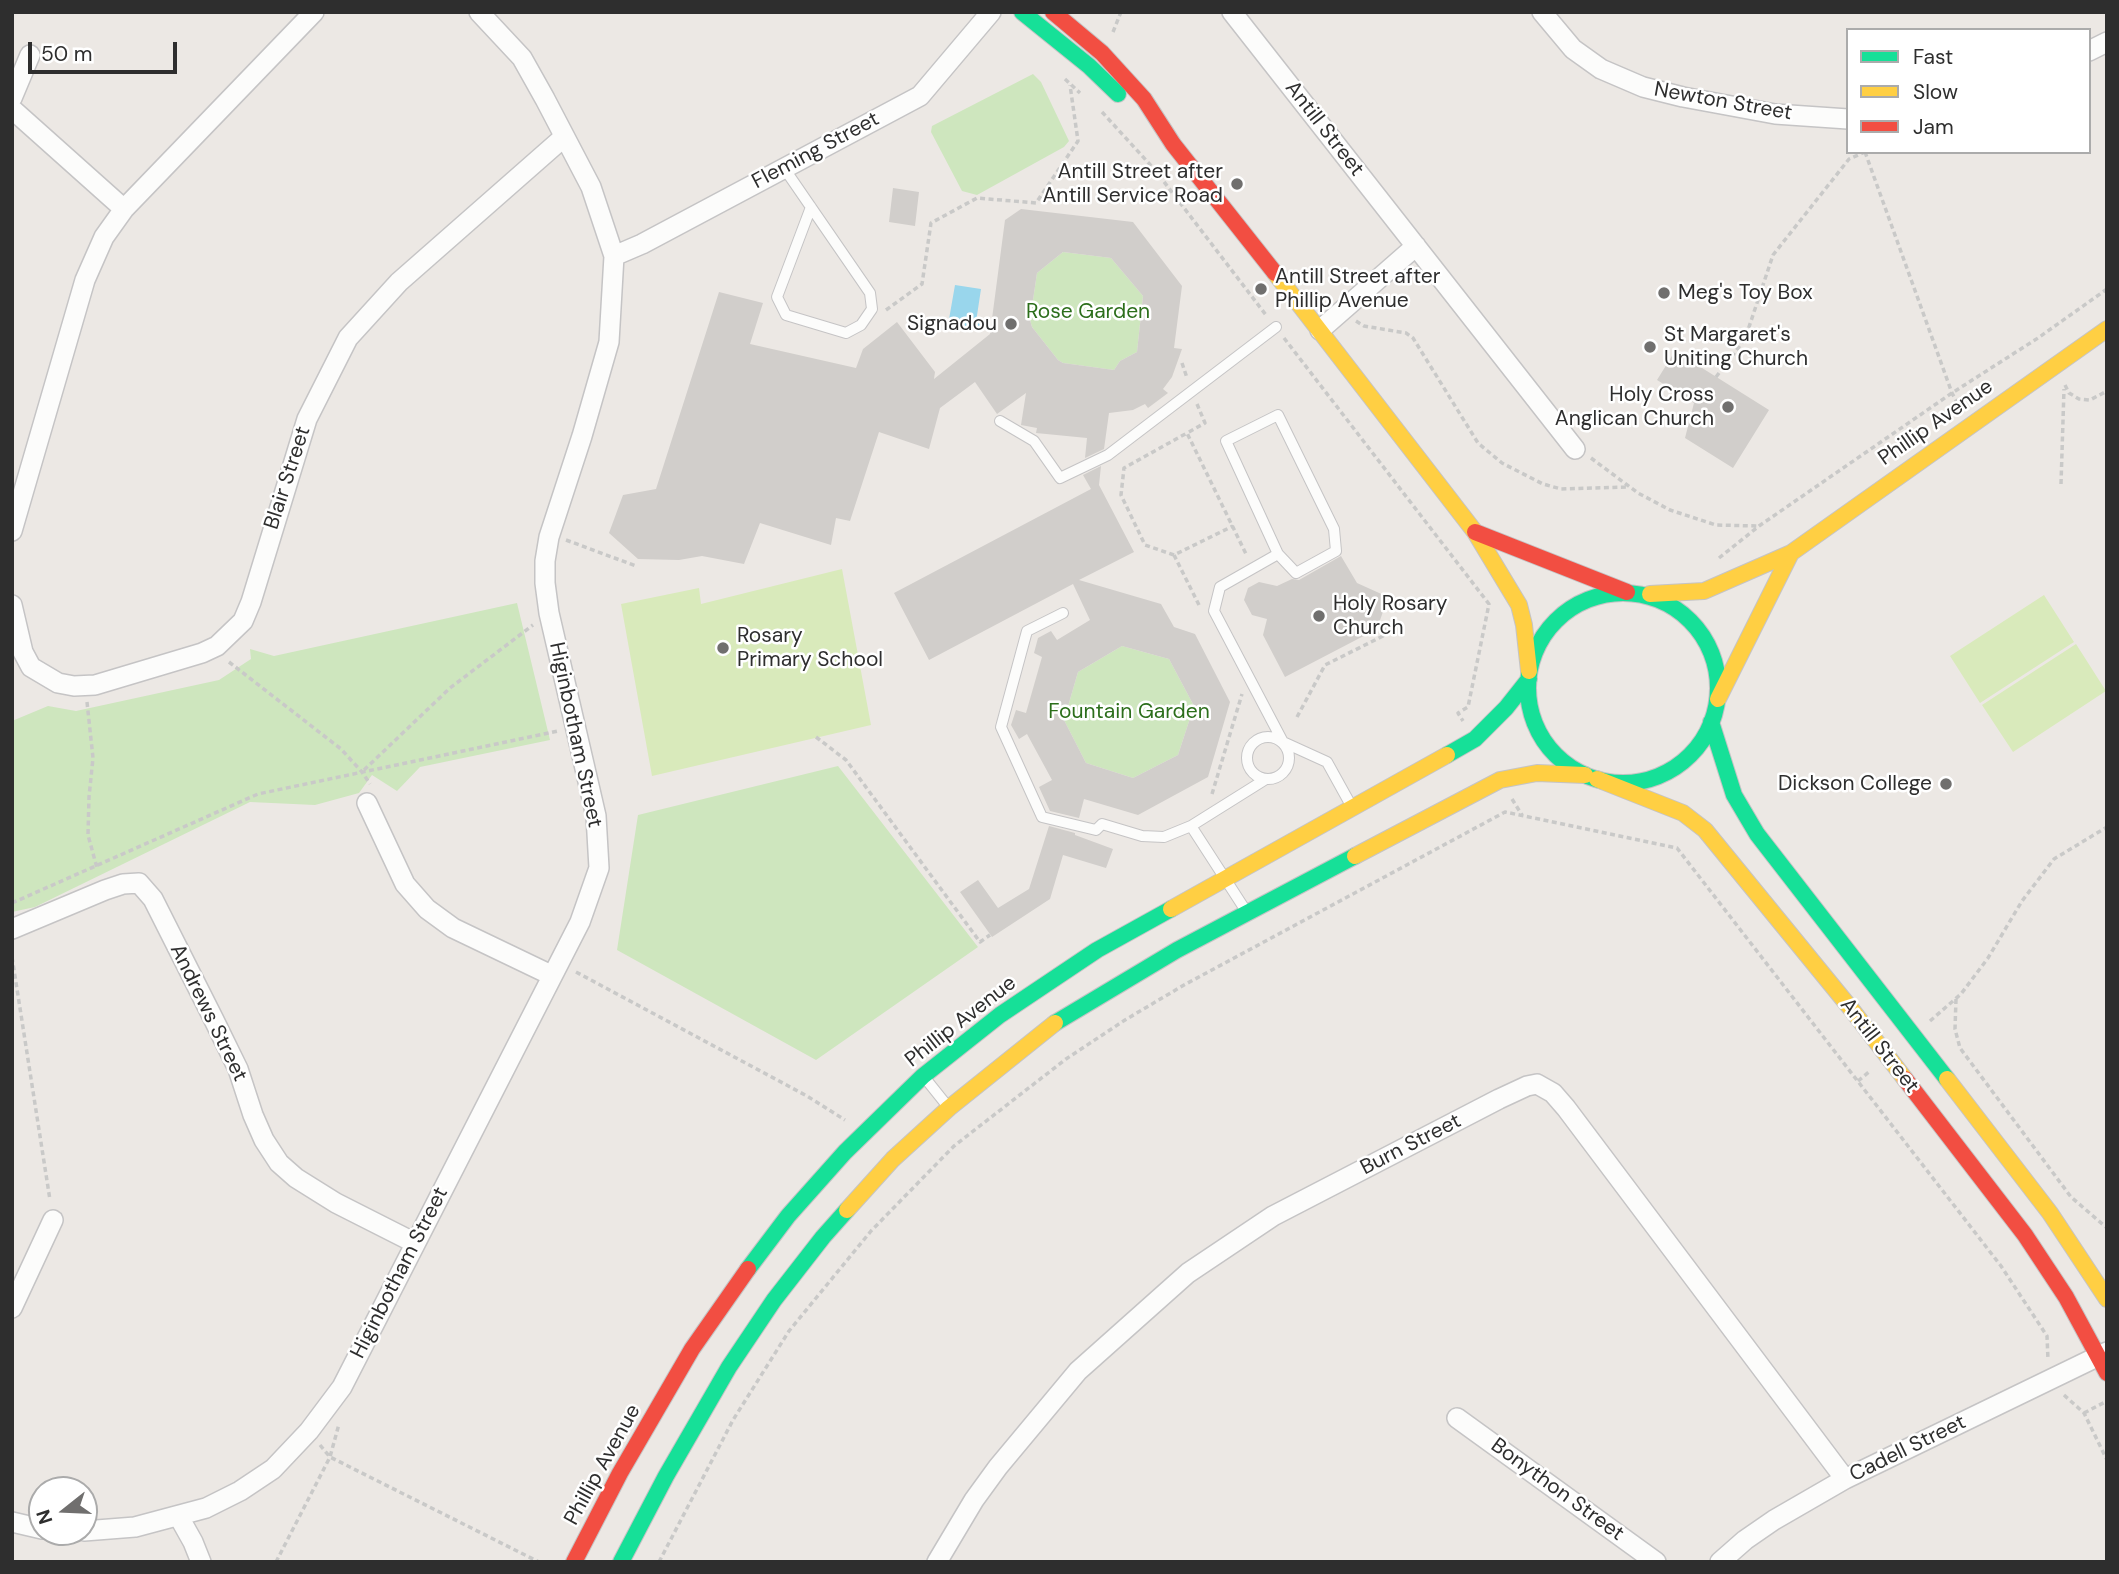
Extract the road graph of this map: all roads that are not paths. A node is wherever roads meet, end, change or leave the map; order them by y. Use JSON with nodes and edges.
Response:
{"nodes":[{"id":1,"x":314,"y":12,"type":"edge"},
{"id":2,"x":480,"y":12,"type":"edge"},
{"id":3,"x":991,"y":12,"type":"edge"},
{"id":4,"x":1022,"y":12,"type":"edge"},
{"id":5,"x":1054,"y":12,"type":"edge"},
{"id":6,"x":1233,"y":12,"type":"edge"},
{"id":7,"x":1542,"y":12,"type":"edge"},
{"id":8,"x":2107,"y":42,"type":"edge"},
{"id":9,"x":2091,"y":50,"type":"edge"},
{"id":10,"x":30,"y":55,"type":"dead end"},
{"id":11,"x":12,"y":98,"type":"edge"},
{"id":12,"x":12,"y":109,"type":"edge"},
{"id":13,"x":1846,"y":119,"type":"edge"},
{"id":14,"x":564,"y":137,"type":"junction"},
{"id":15,"x":1173,"y":145,"type":"junction"},
{"id":16,"x":784,"y":168,"type":"junction"},
{"id":17,"x":811,"y":207,"type":"junction"},
{"id":18,"x":124,"y":209,"type":"junction"},
{"id":19,"x":1416,"y":246,"type":"junction"},
{"id":20,"x":614,"y":256,"type":"junction"},
{"id":21,"x":1276,"y":327,"type":"road end"},
{"id":22,"x":2107,"y":329,"type":"edge"},
{"id":23,"x":1320,"y":330,"type":"junction"},
{"id":24,"x":1000,"y":421,"type":"dead end"},
{"id":25,"x":1576,"y":449,"type":"road end"},
{"id":26,"x":12,"y":531,"type":"edge"},
{"id":27,"x":1475,"y":532,"type":"junction"},
{"id":28,"x":1791,"y":553,"type":"junction"},
{"id":29,"x":1278,"y":554,"type":"junction"},
{"id":30,"x":1634,"y":593,"type":"junction"},
{"id":31,"x":12,"y":605,"type":"edge"},
{"id":32,"x":1063,"y":613,"type":"dead end"},
{"id":33,"x":1529,"y":675,"type":"junction"},
{"id":34,"x":1717,"y":700,"type":"junction"},
{"id":35,"x":1711,"y":722,"type":"junction"},
{"id":36,"x":1283,"y":742,"type":"junction"},
{"id":37,"x":1591,"y":777,"type":"junction"},
{"id":38,"x":1266,"y":779,"type":"junction"},
{"id":39,"x":367,"y":803,"type":"dead end"},
{"id":40,"x":1353,"y":810,"type":"junction"},
{"id":41,"x":1191,"y":826,"type":"junction"},
{"id":42,"x":1226,"y":879,"type":"junction"},
{"id":43,"x":1248,"y":915,"type":"junction"},
{"id":44,"x":12,"y":929,"type":"edge"},
{"id":45,"x":560,"y":972,"type":"junction"},
{"id":46,"x":923,"y":1076,"type":"junction"},
{"id":47,"x":949,"y":1108,"type":"junction"},
{"id":48,"x":53,"y":1220,"type":"road end"},
{"id":49,"x":415,"y":1243,"type":"junction"},
{"id":50,"x":2107,"y":1299,"type":"edge"},
{"id":51,"x":12,"y":1308,"type":"edge"},
{"id":52,"x":2104,"y":1360,"type":"edge"},
{"id":53,"x":1457,"y":1418,"type":"dead end"},
{"id":54,"x":1845,"y":1479,"type":"junction"},
{"id":55,"x":179,"y":1517,"type":"junction"},
{"id":56,"x":98,"y":1530,"type":"edge"},
{"id":57,"x":201,"y":1562,"type":"edge"},
{"id":58,"x":574,"y":1562,"type":"edge"},
{"id":59,"x":621,"y":1562,"type":"edge"},
{"id":60,"x":937,"y":1562,"type":"edge"},
{"id":61,"x":1656,"y":1562,"type":"edge"},
{"id":62,"x":1720,"y":1562,"type":"edge"}],
"edges":[{"from":1,"to":18,"type":"street"},
{"from":2,"to":14,"type":"street","name":"Higinbotham Street"},
{"from":3,"to":16,"type":"street","name":"Fleming Street"},
{"from":4,"to":15,"type":"main road"},
{"from":5,"to":15,"type":"main road"},
{"from":6,"to":19,"type":"street","name":"Antill Street"},
{"from":7,"to":13,"type":"street","name":"Newton Street"},
{"from":8,"to":9,"type":"street"},
{"from":10,"to":11,"type":"street"},
{"from":12,"to":18,"type":"street"},
{"from":14,"to":20,"type":"street","name":"Higinbotham Street"},
{"from":14,"to":31,"type":"street","name":"Blair Street"},
{"from":15,"to":23,"type":"main road"},
{"from":16,"to":17,"type":"lane"},
{"from":16,"to":20,"type":"street","name":"Fleming Street"},
{"from":17,"to":17,"type":"lane"},
{"from":18,"to":26,"type":"street"},
{"from":19,"to":23,"type":"street"},
{"from":19,"to":25,"type":"street","name":"Antill Street"},
{"from":20,"to":45,"type":"street","name":"Higinbotham Street"},
{"from":21,"to":24,"type":"lane"},
{"from":22,"to":28,"type":"main road","name":"Phillip Avenue"},
{"from":23,"to":27,"type":"main road"},
{"from":27,"to":30,"type":"main road"},
{"from":27,"to":33,"type":"main road"},
{"from":28,"to":30,"type":"main road","name":"Phillip Avenue"},
{"from":28,"to":34,"type":"main road","name":"Phillip Avenue"},
{"from":29,"to":29,"type":"lane"},
{"from":29,"to":36,"type":"lane"},
{"from":30,"to":33,"type":"main road"},
{"from":30,"to":34,"type":"main road"},
{"from":32,"to":41,"type":"lane"},
{"from":33,"to":37,"type":"main road"},
{"from":33,"to":40,"type":"main road","name":"Phillip Avenue"},
{"from":34,"to":35,"type":"main road"},
{"from":35,"to":37,"type":"main road"},
{"from":35,"to":50,"type":"main road","name":"Antill Street"},
{"from":36,"to":38,"type":"lane"},
{"from":36,"to":38,"type":"lane"},
{"from":36,"to":40,"type":"lane"},
{"from":37,"to":43,"type":"main road"},
{"from":37,"to":52,"type":"main road","name":"Antill Street"},
{"from":38,"to":41,"type":"lane"},
{"from":39,"to":45,"type":"street"},
{"from":40,"to":42,"type":"main road","name":"Phillip Avenue"},
{"from":41,"to":42,"type":"lane"},
{"from":42,"to":43,"type":"lane"},
{"from":42,"to":46,"type":"main road","name":"Phillip Avenue"},
{"from":43,"to":47,"type":"main road"},
{"from":44,"to":49,"type":"street","name":"Andrews Street"},
{"from":45,"to":49,"type":"street","name":"Higinbotham Street"},
{"from":46,"to":47,"type":"lane"},
{"from":46,"to":58,"type":"main road","name":"Phillip Avenue"},
{"from":47,"to":59,"type":"main road"},
{"from":48,"to":51,"type":"street"},
{"from":49,"to":55,"type":"street","name":"Higinbotham Street"},
{"from":52,"to":54,"type":"street","name":"Cadell Street"},
{"from":53,"to":61,"type":"street","name":"Bonython Street"},
{"from":54,"to":60,"type":"street","name":"Burn Street"},
{"from":54,"to":62,"type":"street","name":"Cadell Street"},
{"from":55,"to":56,"type":"street","name":"Higinbotham Street"},
{"from":55,"to":57,"type":"street"}]}
